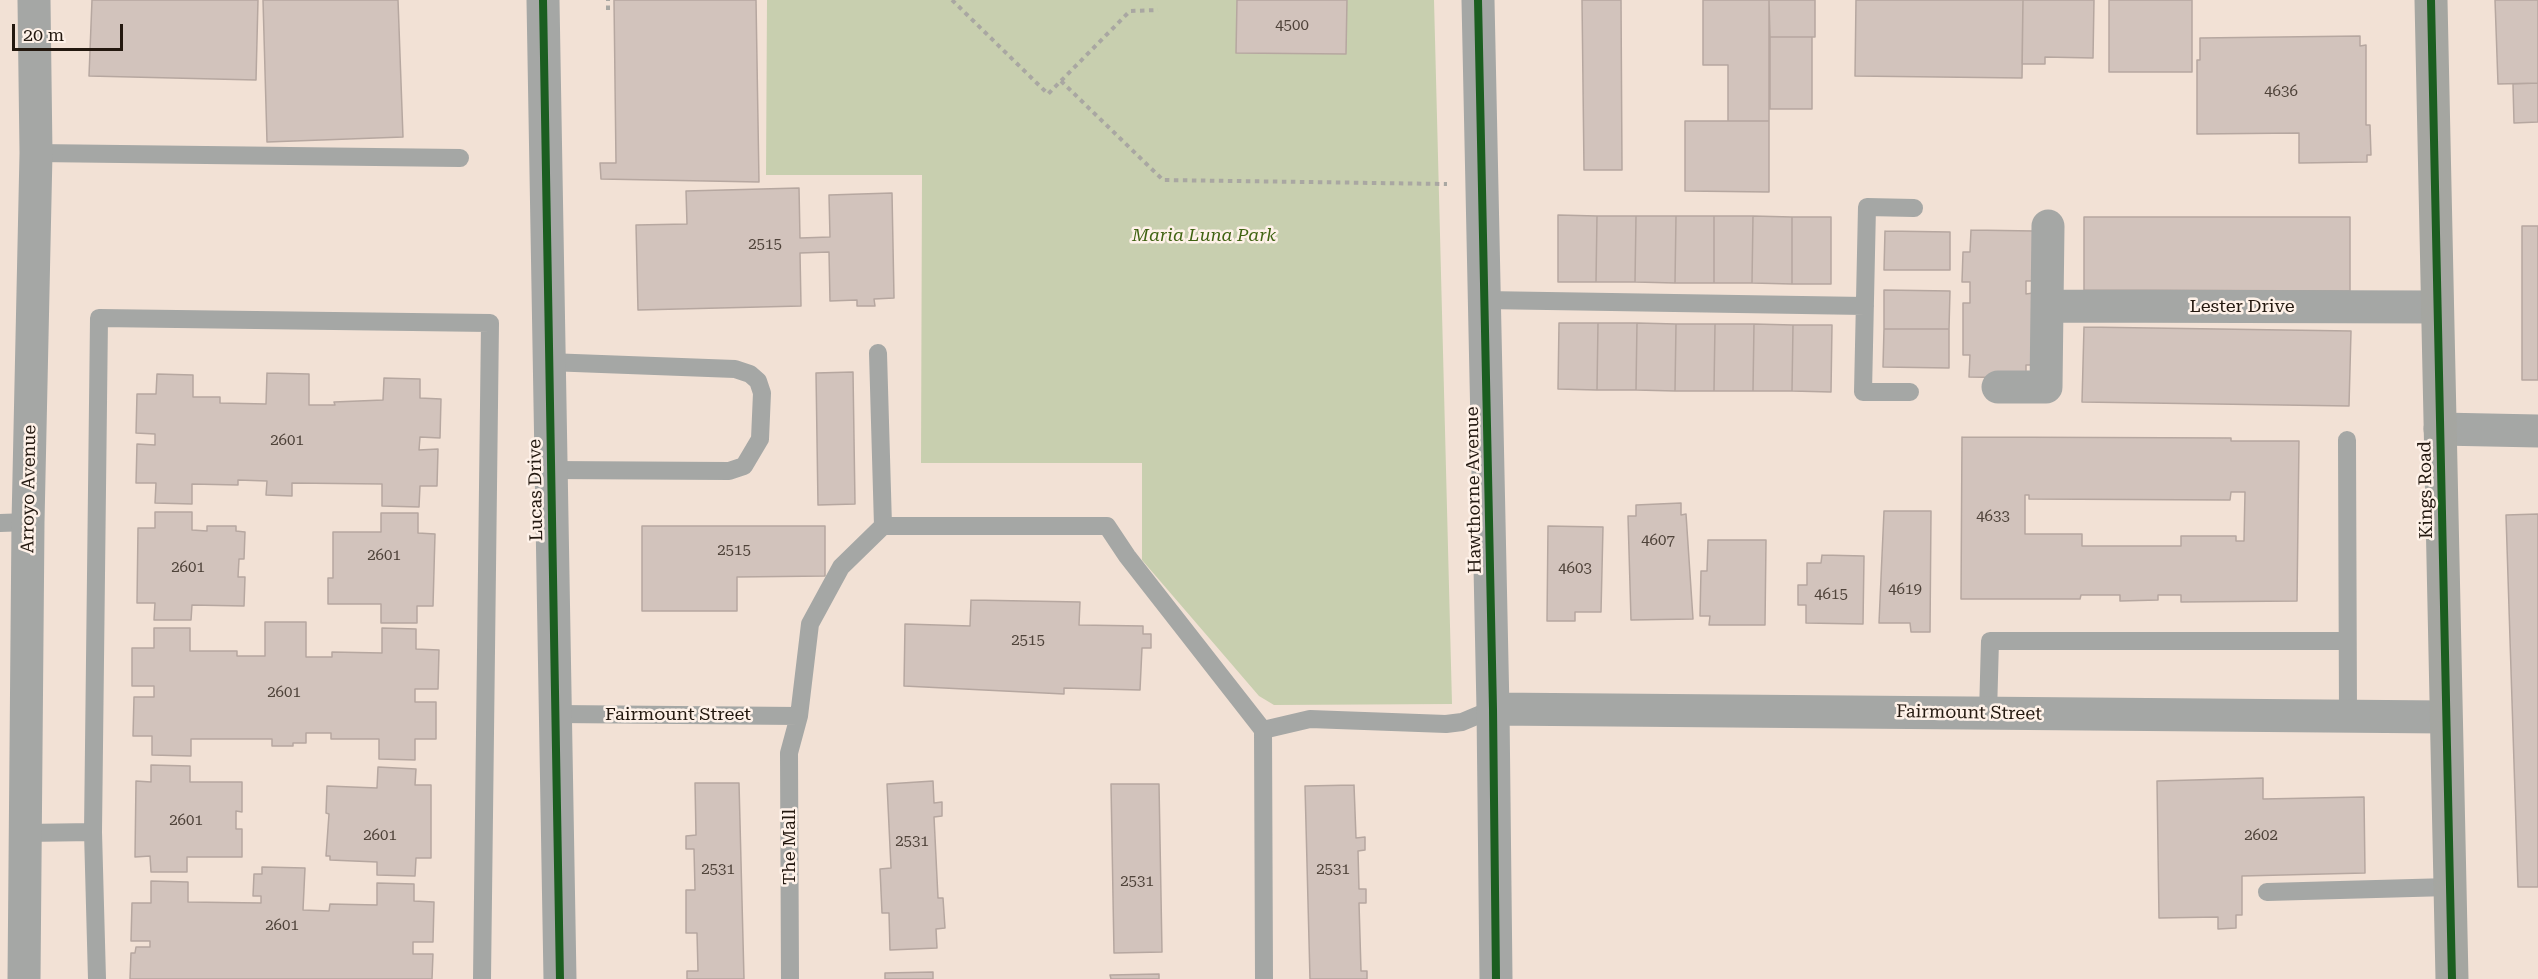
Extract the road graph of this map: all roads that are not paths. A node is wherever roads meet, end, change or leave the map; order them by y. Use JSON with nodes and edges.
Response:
{"nodes":[{"id":1,"x":34,"y":0,"type":"edge"},
{"id":2,"x":543,"y":0,"type":"edge"},
{"id":3,"x":1478,"y":0,"type":"edge"},
{"id":4,"x":2431,"y":0,"type":"edge"},
{"id":5,"x":36,"y":153,"type":"junction"},
{"id":6,"x":460,"y":158,"type":"dead end"},
{"id":7,"x":1914,"y":208,"type":"dead end"},
{"id":8,"x":2048,"y":226,"type":"dead end"},
{"id":9,"x":1484,"y":300,"type":"junction"},
{"id":10,"x":1865,"y":306,"type":"junction"},
{"id":11,"x":2048,"y":306,"type":"junction"},
{"id":12,"x":2437,"y":307,"type":"junction"},
{"id":13,"x":878,"y":353,"type":"dead end"},
{"id":14,"x":548,"y":362,"type":"junction"},
{"id":15,"x":1998,"y":387,"type":"dead end"},
{"id":16,"x":1910,"y":392,"type":"dead end"},
{"id":17,"x":2440,"y":429,"type":"junction"},
{"id":18,"x":2538,"y":431,"type":"edge"},
{"id":19,"x":2347,"y":440,"type":"dead end"},
{"id":20,"x":551,"y":470,"type":"junction"},
{"id":21,"x":14,"y":523,"type":"edge"},
{"id":22,"x":883,"y":526,"type":"junction"},
{"id":23,"x":2348,"y":641,"type":"junction"},
{"id":24,"x":1493,"y":709,"type":"junction"},
{"id":25,"x":1988,"y":713,"type":"junction"},
{"id":26,"x":556,"y":714,"type":"junction"},
{"id":27,"x":799,"y":716,"type":"junction"},
{"id":28,"x":2348,"y":717,"type":"junction"},
{"id":29,"x":2445,"y":717,"type":"junction"},
{"id":30,"x":1263,"y":730,"type":"junction"},
{"id":31,"x":93,"y":832,"type":"junction"},
{"id":32,"x":25,"y":833,"type":"junction"},
{"id":33,"x":2450,"y":887,"type":"junction"},
{"id":34,"x":2267,"y":892,"type":"dead end"},
{"id":35,"x":24,"y":979,"type":"edge"},
{"id":36,"x":97,"y":979,"type":"edge"},
{"id":37,"x":482,"y":979,"type":"edge"},
{"id":38,"x":561,"y":979,"type":"edge"},
{"id":39,"x":790,"y":979,"type":"edge"},
{"id":40,"x":1264,"y":979,"type":"edge"},
{"id":41,"x":1496,"y":979,"type":"edge"},
{"id":42,"x":2452,"y":979,"type":"edge"}],
"edges":[{"from":1,"to":5,"type":"street","name":"Arroyo Avenue"},
{"from":2,"to":14,"type":"street","name":"Lucas Drive"},
{"from":3,"to":9,"type":"street","name":"Hawthorne Avenue"},
{"from":4,"to":12,"type":"street","name":"Kings Road"},
{"from":5,"to":6,"type":"lane"},
{"from":5,"to":21,"type":"street","name":"Arroyo Avenue"},
{"from":7,"to":10,"type":"lane"},
{"from":8,"to":11,"type":"street"},
{"from":9,"to":10,"type":"lane"},
{"from":9,"to":24,"type":"street","name":"Hawthorne Avenue"},
{"from":10,"to":16,"type":"lane"},
{"from":11,"to":12,"type":"street","name":"Lester Drive"},
{"from":11,"to":15,"type":"street"},
{"from":12,"to":17,"type":"street","name":"Kings Road"},
{"from":13,"to":22,"type":"lane"},
{"from":14,"to":20,"type":"street","name":"Lucas Drive"},
{"from":14,"to":20,"type":"lane"},
{"from":17,"to":18,"type":"street"},
{"from":17,"to":29,"type":"street","name":"Kings Road"},
{"from":19,"to":23,"type":"lane"},
{"from":20,"to":26,"type":"street","name":"Lucas Drive"},
{"from":21,"to":32,"type":"street","name":"Arroyo Avenue"},
{"from":22,"to":27,"type":"lane","name":"The Mall"},
{"from":22,"to":30,"type":"lane"},
{"from":23,"to":25,"type":"lane"},
{"from":23,"to":28,"type":"lane"},
{"from":24,"to":25,"type":"street","name":"Fairmount Street"},
{"from":24,"to":30,"type":"lane"},
{"from":24,"to":41,"type":"street","name":"Hawthorne Avenue"},
{"from":25,"to":28,"type":"street","name":"Fairmount Street"},
{"from":26,"to":27,"type":"lane","name":"Fairmount Street"},
{"from":26,"to":38,"type":"street","name":"Lucas Drive"},
{"from":27,"to":39,"type":"lane","name":"The Mall"},
{"from":28,"to":29,"type":"street","name":"Fairmount Street"},
{"from":29,"to":33,"type":"street","name":"Kings Road"},
{"from":30,"to":40,"type":"lane"},
{"from":31,"to":32,"type":"lane"},
{"from":31,"to":36,"type":"lane"},
{"from":31,"to":37,"type":"lane"},
{"from":32,"to":35,"type":"street","name":"Arroyo Avenue"},
{"from":33,"to":34,"type":"lane"},
{"from":33,"to":42,"type":"street","name":"Kings Road"}]}
